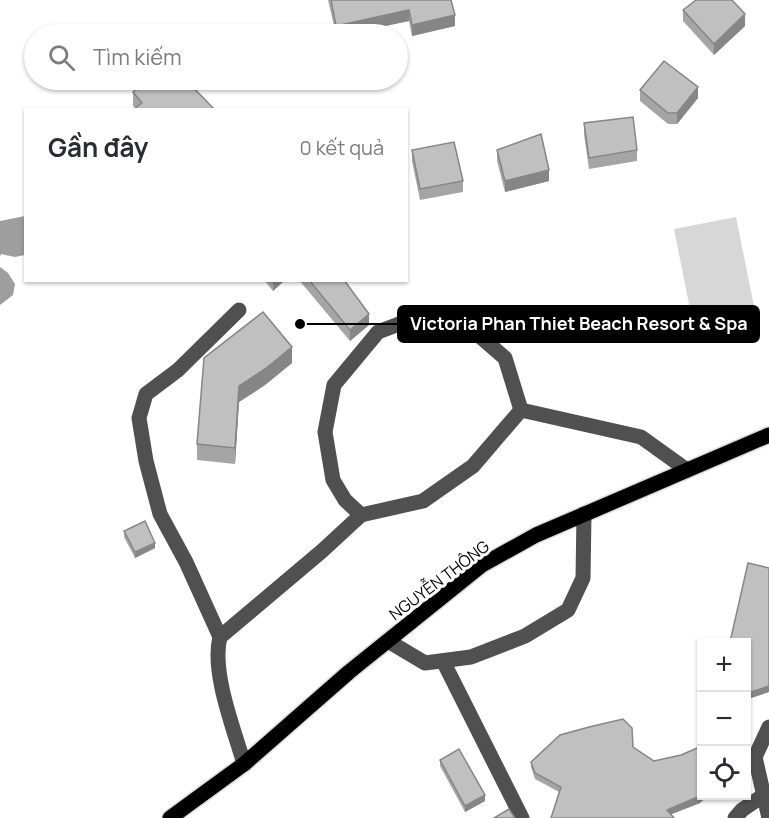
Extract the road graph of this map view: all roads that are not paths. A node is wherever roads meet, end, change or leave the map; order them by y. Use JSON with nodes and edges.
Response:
{"nodes":[{"id":1,"x":239,"y":310,"type":"dead end"},
{"id":2,"x":521,"y":410,"type":"junction"},
{"id":3,"x":769,"y":435,"type":"edge"},
{"id":4,"x":687,"y":471,"type":"junction"},
{"id":5,"x":584,"y":514,"type":"junction"},
{"id":6,"x":362,"y":515,"type":"junction"},
{"id":7,"x":220,"y":637,"type":"junction"},
{"id":8,"x":388,"y":641,"type":"junction"},
{"id":9,"x":443,"y":661,"type":"junction"},
{"id":10,"x":769,"y":727,"type":"edge"},
{"id":11,"x":244,"y":764,"type":"junction"},
{"id":12,"x":764,"y":795,"type":"junction"},
{"id":13,"x":170,"y":818,"type":"edge"},
{"id":14,"x":522,"y":818,"type":"edge"},
{"id":15,"x":735,"y":818,"type":"edge"},
{"id":16,"x":769,"y":818,"type":"edge"}],
"edges":[{"from":1,"to":7,"type":"lane"},
{"from":2,"to":4,"type":"lane"},
{"from":2,"to":6,"type":"lane"},
{"from":2,"to":6,"type":"lane"},
{"from":3,"to":4,"type":"main road","name":"NGUYỄN THÔNG"},
{"from":4,"to":5,"type":"main road","name":"NGUYỄN THÔNG"},
{"from":5,"to":8,"type":"main road","name":"NGUYỄN THÔNG"},
{"from":5,"to":9,"type":"lane"},
{"from":6,"to":7,"type":"lane"},
{"from":7,"to":11,"type":"lane"},
{"from":8,"to":9,"type":"lane"},
{"from":8,"to":11,"type":"main road","name":"NGUYỄN THÔNG"},
{"from":9,"to":14,"type":"lane"},
{"from":10,"to":12,"type":"lane"},
{"from":11,"to":13,"type":"main road","name":"NGUYỄN THÔNG"},
{"from":12,"to":15,"type":"lane"},
{"from":12,"to":16,"type":"lane"}]}
